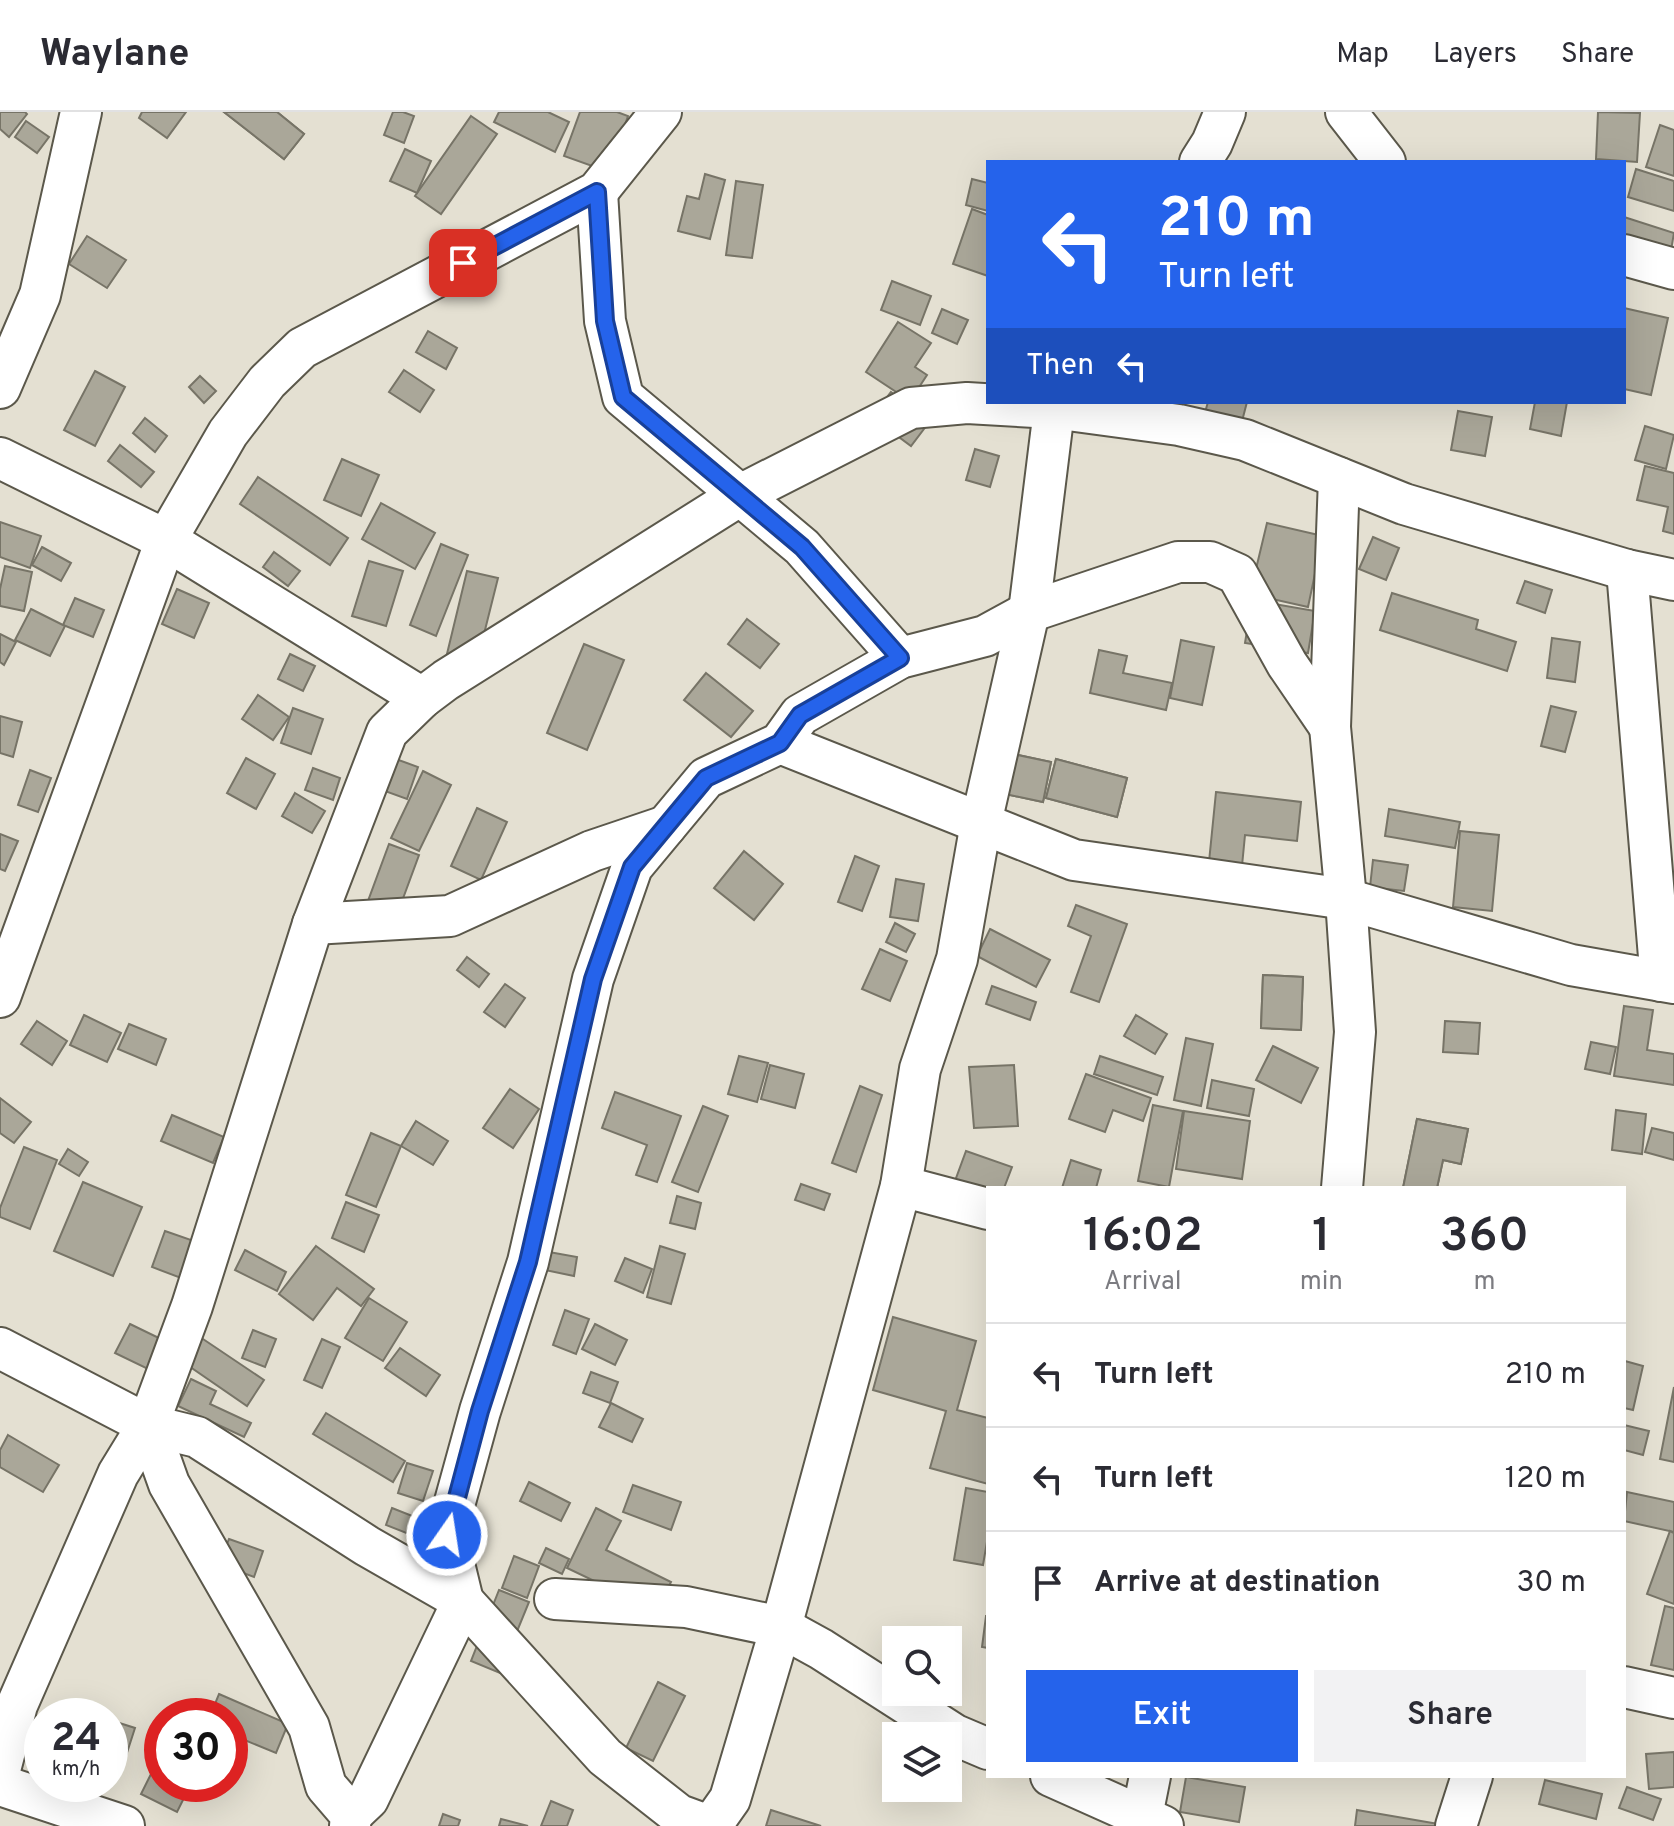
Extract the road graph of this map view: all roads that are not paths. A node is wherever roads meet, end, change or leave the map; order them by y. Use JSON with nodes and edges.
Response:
{"nodes":[{"id":1,"x":81,"y":112,"type":"edge"},
{"id":2,"x":661,"y":112,"type":"edge"},
{"id":3,"x":1225,"y":112,"type":"edge"},
{"id":4,"x":1346,"y":112,"type":"edge"},
{"id":5,"x":1201,"y":160,"type":"edge"},
{"id":6,"x":1383,"y":160,"type":"edge"},
{"id":7,"x":597,"y":192,"type":"junction"},
{"id":8,"x":1626,"y":256,"type":"edge"},
{"id":9,"x":1674,"y":269,"type":"edge"},
{"id":10,"x":0,"y":388,"type":"edge"},
{"id":11,"x":986,"y":403,"type":"edge"},
{"id":12,"x":1010,"y":404,"type":"edge"},
{"id":13,"x":1054,"y":405,"type":"edge"},
{"id":14,"x":0,"y":458,"type":"edge"},
{"id":15,"x":1339,"y":478,"type":"junction"},
{"id":16,"x":742,"y":494,"type":"junction"},
{"id":17,"x":166,"y":540,"type":"junction"},
{"id":18,"x":1627,"y":570,"type":"junction"},
{"id":19,"x":1674,"y":580,"type":"edge"},
{"id":20,"x":1029,"y":612,"type":"junction"},
{"id":21,"x":900,"y":658,"type":"junction"},
{"id":22,"x":422,"y":698,"type":"junction"},
{"id":23,"x":1330,"y":727,"type":"junction"},
{"id":24,"x":780,"y":743,"type":"junction"},
{"id":25,"x":981,"y":823,"type":"junction"},
{"id":26,"x":666,"y":826,"type":"junction"},
{"id":27,"x":1346,"y":899,"type":"junction"},
{"id":28,"x":313,"y":924,"type":"junction"},
{"id":29,"x":1667,"y":982,"type":"edge"},
{"id":30,"x":0,"y":997,"type":"edge"},
{"id":31,"x":901,"y":1186,"type":"junction"},
{"id":32,"x":1342,"y":1186,"type":"edge"},
{"id":33,"x":986,"y":1208,"type":"edge"},
{"id":34,"x":0,"y":1348,"type":"edge"},
{"id":35,"x":148,"y":1425,"type":"junction"},
{"id":36,"x":555,"y":1599,"type":"dead end"},
{"id":37,"x":463,"y":1601,"type":"junction"},
{"id":38,"x":781,"y":1627,"type":"junction"},
{"id":39,"x":1626,"y":1687,"type":"edge"},
{"id":40,"x":1674,"y":1698,"type":"edge"},
{"id":41,"x":986,"y":1748,"type":"edge"},
{"id":42,"x":0,"y":1770,"type":"edge"},
{"id":43,"x":1055,"y":1778,"type":"edge"},
{"id":44,"x":1150,"y":1778,"type":"edge"},
{"id":45,"x":1471,"y":1778,"type":"edge"},
{"id":46,"x":0,"y":1785,"type":"edge"},
{"id":47,"x":351,"y":1820,"type":"edge"},
{"id":48,"x":1148,"y":1822,"type":"edge"},
{"id":49,"x":124,"y":1826,"type":"edge"},
{"id":50,"x":710,"y":1826,"type":"edge"},
{"id":51,"x":1456,"y":1826,"type":"edge"}],
"edges":[{"from":1,"to":10,"type":"street"},
{"from":2,"to":7,"type":"street"},
{"from":3,"to":5,"type":"street"},
{"from":4,"to":6,"type":"street"},
{"from":7,"to":16,"type":"street"},
{"from":7,"to":17,"type":"street"},
{"from":8,"to":9,"type":"street"},
{"from":11,"to":16,"type":"street"},
{"from":12,"to":13,"type":"street"},
{"from":13,"to":15,"type":"street"},
{"from":13,"to":20,"type":"street"},
{"from":14,"to":17,"type":"street"},
{"from":15,"to":18,"type":"street"},
{"from":15,"to":23,"type":"street"},
{"from":16,"to":21,"type":"street"},
{"from":16,"to":22,"type":"street"},
{"from":17,"to":22,"type":"street"},
{"from":17,"to":30,"type":"street"},
{"from":18,"to":19,"type":"street"},
{"from":18,"to":29,"type":"street"},
{"from":20,"to":21,"type":"street"},
{"from":20,"to":23,"type":"street"},
{"from":20,"to":25,"type":"street"},
{"from":21,"to":24,"type":"street"},
{"from":22,"to":28,"type":"street"},
{"from":23,"to":27,"type":"street"},
{"from":24,"to":25,"type":"street"},
{"from":24,"to":26,"type":"street"},
{"from":25,"to":27,"type":"street"},
{"from":25,"to":31,"type":"street"},
{"from":26,"to":28,"type":"street"},
{"from":26,"to":37,"type":"street"},
{"from":27,"to":29,"type":"street"},
{"from":27,"to":32,"type":"street"},
{"from":28,"to":35,"type":"street"},
{"from":31,"to":33,"type":"street"},
{"from":31,"to":38,"type":"street"},
{"from":34,"to":35,"type":"street"},
{"from":35,"to":37,"type":"street"},
{"from":35,"to":42,"type":"street"},
{"from":35,"to":47,"type":"street"},
{"from":36,"to":38,"type":"street"},
{"from":37,"to":47,"type":"street"},
{"from":37,"to":50,"type":"street"},
{"from":38,"to":41,"type":"street"},
{"from":38,"to":50,"type":"street"},
{"from":39,"to":40,"type":"street"},
{"from":43,"to":48,"type":"street"},
{"from":44,"to":48,"type":"street"},
{"from":45,"to":51,"type":"street"},
{"from":46,"to":49,"type":"street"}]}
